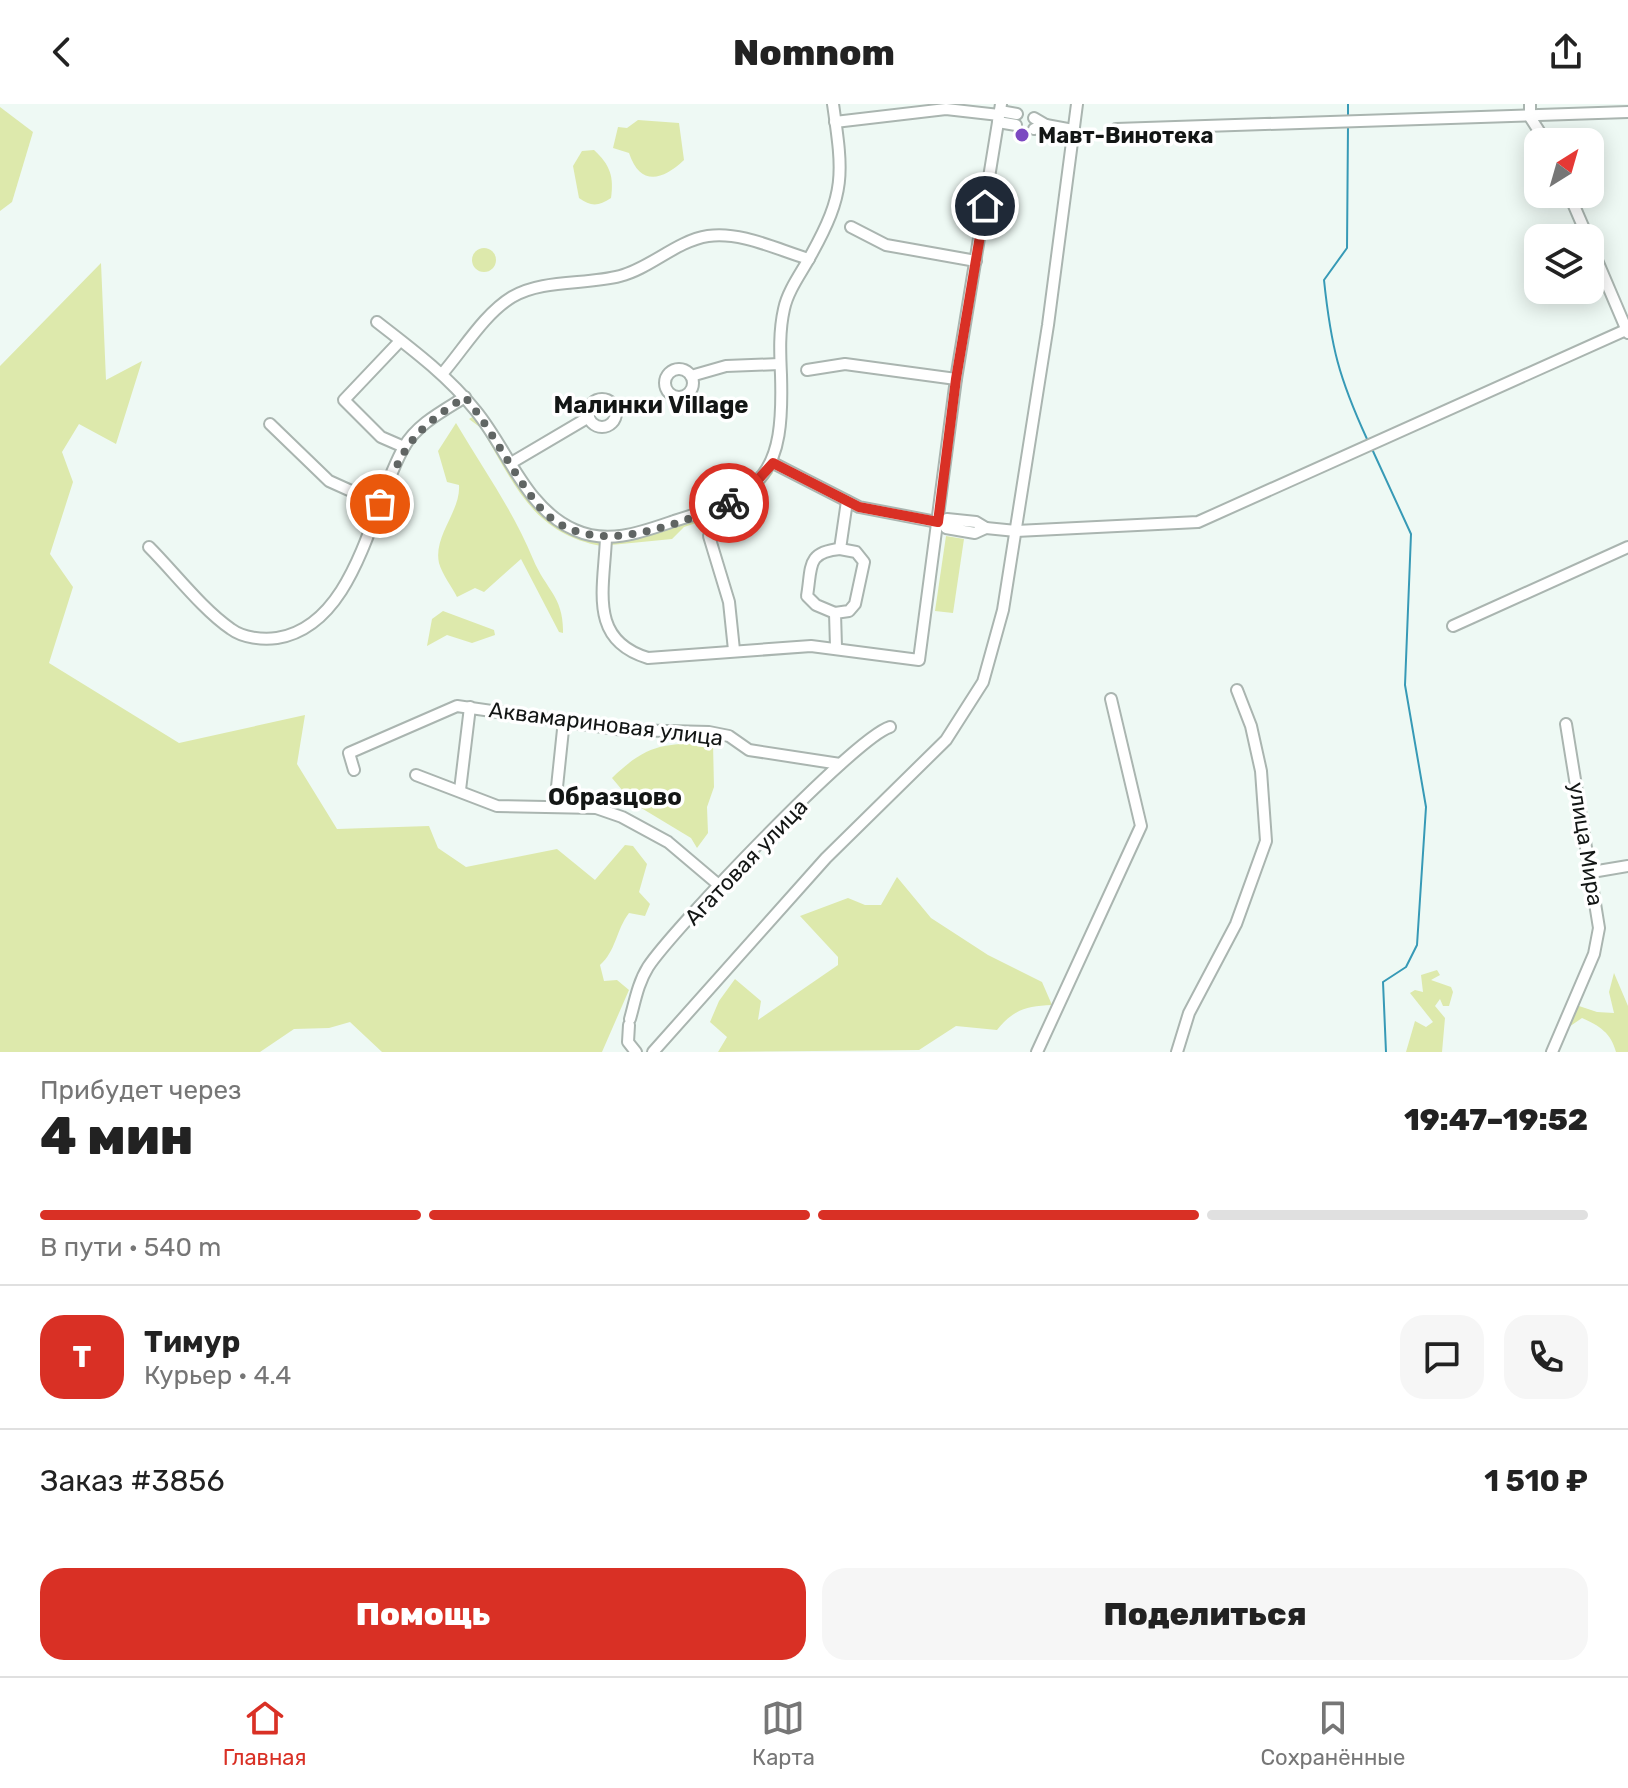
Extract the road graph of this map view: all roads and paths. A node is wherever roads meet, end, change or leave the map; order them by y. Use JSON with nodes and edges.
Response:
{"nodes":[{"id":1,"x":833,"y":104,"type":"edge"},
{"id":2,"x":1077,"y":104,"type":"edge"},
{"id":3,"x":1530,"y":104,"type":"edge"},
{"id":4,"x":1628,"y":112,"type":"edge"},
{"id":5,"x":999,"y":113,"type":"edge"},
{"id":6,"x":1530,"y":117,"type":"junction"},
{"id":7,"x":1016,"y":120,"type":"dead end"},
{"id":8,"x":835,"y":122,"type":"junction"},
{"id":9,"x":1034,"y":123,"type":"dead end"},
{"id":10,"x":1537,"y":128,"type":"edge"},
{"id":11,"x":1116,"y":129,"type":"dead end"},
{"id":12,"x":1073,"y":130,"type":"junction"},
{"id":13,"x":851,"y":227,"type":"dead end"},
{"id":14,"x":809,"y":259,"type":"junction"},
{"id":15,"x":976,"y":261,"type":"junction"},
{"id":16,"x":1604,"y":276,"type":"edge"},
{"id":17,"x":377,"y":322,"type":"dead end"},
{"id":18,"x":1628,"y":331,"type":"edge"},
{"id":19,"x":400,"y":341,"type":"junction"},
{"id":20,"x":780,"y":364,"type":"junction"},
{"id":21,"x":807,"y":370,"type":"dead end"},
{"id":22,"x":442,"y":374,"type":"junction"},
{"id":23,"x":691,"y":376,"type":"dead end"},
{"id":24,"x":956,"y":379,"type":"junction"},
{"id":25,"x":465,"y":397,"type":"junction"},
{"id":26,"x":589,"y":417,"type":"dead end"},
{"id":27,"x":270,"y":424,"type":"dead end"},
{"id":28,"x":404,"y":447,"type":"junction"},
{"id":29,"x":511,"y":463,"type":"junction"},
{"id":30,"x":773,"y":463,"type":"junction"},
{"id":31,"x":847,"y":501,"type":"junction"},
{"id":32,"x":380,"y":504,"type":"junction"},
{"id":33,"x":941,"y":522,"type":"junction"},
{"id":34,"x":1016,"y":531,"type":"junction"},
{"id":35,"x":709,"y":536,"type":"dead end"},
{"id":36,"x":606,"y":538,"type":"junction"},
{"id":37,"x":149,"y":547,"type":"dead end"},
{"id":38,"x":1628,"y":547,"type":"edge"},
{"id":39,"x":840,"y":549,"type":"junction"},
{"id":40,"x":835,"y":613,"type":"junction"},
{"id":41,"x":1453,"y":626,"type":"dead end"},
{"id":42,"x":836,"y":647,"type":"junction"},
{"id":43,"x":734,"y":650,"type":"junction"},
{"id":44,"x":1237,"y":690,"type":"dead end"},
{"id":45,"x":1111,"y":699,"type":"dead end"},
{"id":46,"x":470,"y":707,"type":"junction"},
{"id":47,"x":564,"y":720,"type":"junction"},
{"id":48,"x":1566,"y":724,"type":"dead end"},
{"id":49,"x":890,"y":727,"type":"dead end"},
{"id":50,"x":840,"y":764,"type":"junction"},
{"id":51,"x":354,"y":770,"type":"dead end"},
{"id":52,"x":416,"y":775,"type":"dead end"},
{"id":53,"x":460,"y":790,"type":"junction"},
{"id":54,"x":555,"y":806,"type":"junction"},
{"id":55,"x":1628,"y":866,"type":"edge"},
{"id":56,"x":1592,"y":872,"type":"junction"},
{"id":57,"x":720,"y":886,"type":"junction"},
{"id":58,"x":636,"y":1052,"type":"edge"},
{"id":59,"x":653,"y":1052,"type":"edge"},
{"id":60,"x":1037,"y":1052,"type":"edge"},
{"id":61,"x":1177,"y":1052,"type":"edge"},
{"id":62,"x":1552,"y":1052,"type":"edge"}],
"edges":[{"from":1,"to":8,"type":"street"},
{"from":2,"to":12,"type":"street"},
{"from":3,"to":6,"type":"street"},
{"from":4,"to":6,"type":"street"},
{"from":5,"to":7,"type":"street"},
{"from":5,"to":8,"type":"street"},
{"from":5,"to":15,"type":"street"},
{"from":6,"to":10,"type":"street"},
{"from":6,"to":11,"type":"street"},
{"from":8,"to":14,"type":"street"},
{"from":9,"to":12,"type":"street"},
{"from":12,"to":34,"type":"street"},
{"from":13,"to":15,"type":"street"},
{"from":14,"to":20,"type":"street"},
{"from":14,"to":22,"type":"street"},
{"from":15,"to":24,"type":"street"},
{"from":16,"to":18,"type":"street"},
{"from":17,"to":19,"type":"street"},
{"from":18,"to":34,"type":"street"},
{"from":19,"to":22,"type":"street"},
{"from":19,"to":28,"type":"street"},
{"from":20,"to":23,"type":"street"},
{"from":20,"to":30,"type":"street"},
{"from":21,"to":24,"type":"street"},
{"from":22,"to":25,"type":"street"},
{"from":24,"to":33,"type":"street"},
{"from":25,"to":28,"type":"street"},
{"from":25,"to":29,"type":"street"},
{"from":26,"to":29,"type":"street"},
{"from":27,"to":32,"type":"street"},
{"from":28,"to":32,"type":"street"},
{"from":29,"to":36,"type":"street"},
{"from":30,"to":31,"type":"street"},
{"from":30,"to":36,"type":"street"},
{"from":31,"to":33,"type":"street"},
{"from":31,"to":39,"type":"street"},
{"from":32,"to":37,"type":"street"},
{"from":33,"to":34,"type":"street"},
{"from":33,"to":42,"type":"street"},
{"from":34,"to":59,"type":"street"},
{"from":35,"to":43,"type":"street"},
{"from":36,"to":43,"type":"street"},
{"from":38,"to":41,"type":"street"},
{"from":39,"to":40,"type":"street"},
{"from":39,"to":40,"type":"street"},
{"from":40,"to":42,"type":"street"},
{"from":42,"to":43,"type":"street"},
{"from":44,"to":61,"type":"street"},
{"from":45,"to":60,"type":"street"},
{"from":46,"to":47,"type":"street","name":"Аквамариновая улица"},
{"from":46,"to":51,"type":"street","name":"Аквамариновая улица"},
{"from":46,"to":53,"type":"street"},
{"from":47,"to":50,"type":"street","name":"Аквамариновая улица"},
{"from":47,"to":54,"type":"street"},
{"from":48,"to":56,"type":"street","name":"улица Мира"},
{"from":49,"to":50,"type":"street","name":"Агатовая улица"},
{"from":50,"to":57,"type":"street","name":"Агатовая улица"},
{"from":52,"to":53,"type":"street"},
{"from":53,"to":54,"type":"street"},
{"from":54,"to":57,"type":"street"},
{"from":55,"to":56,"type":"street"},
{"from":56,"to":62,"type":"street","name":"улица Мира"},
{"from":57,"to":58,"type":"street","name":"Агатовая улица"}]}
